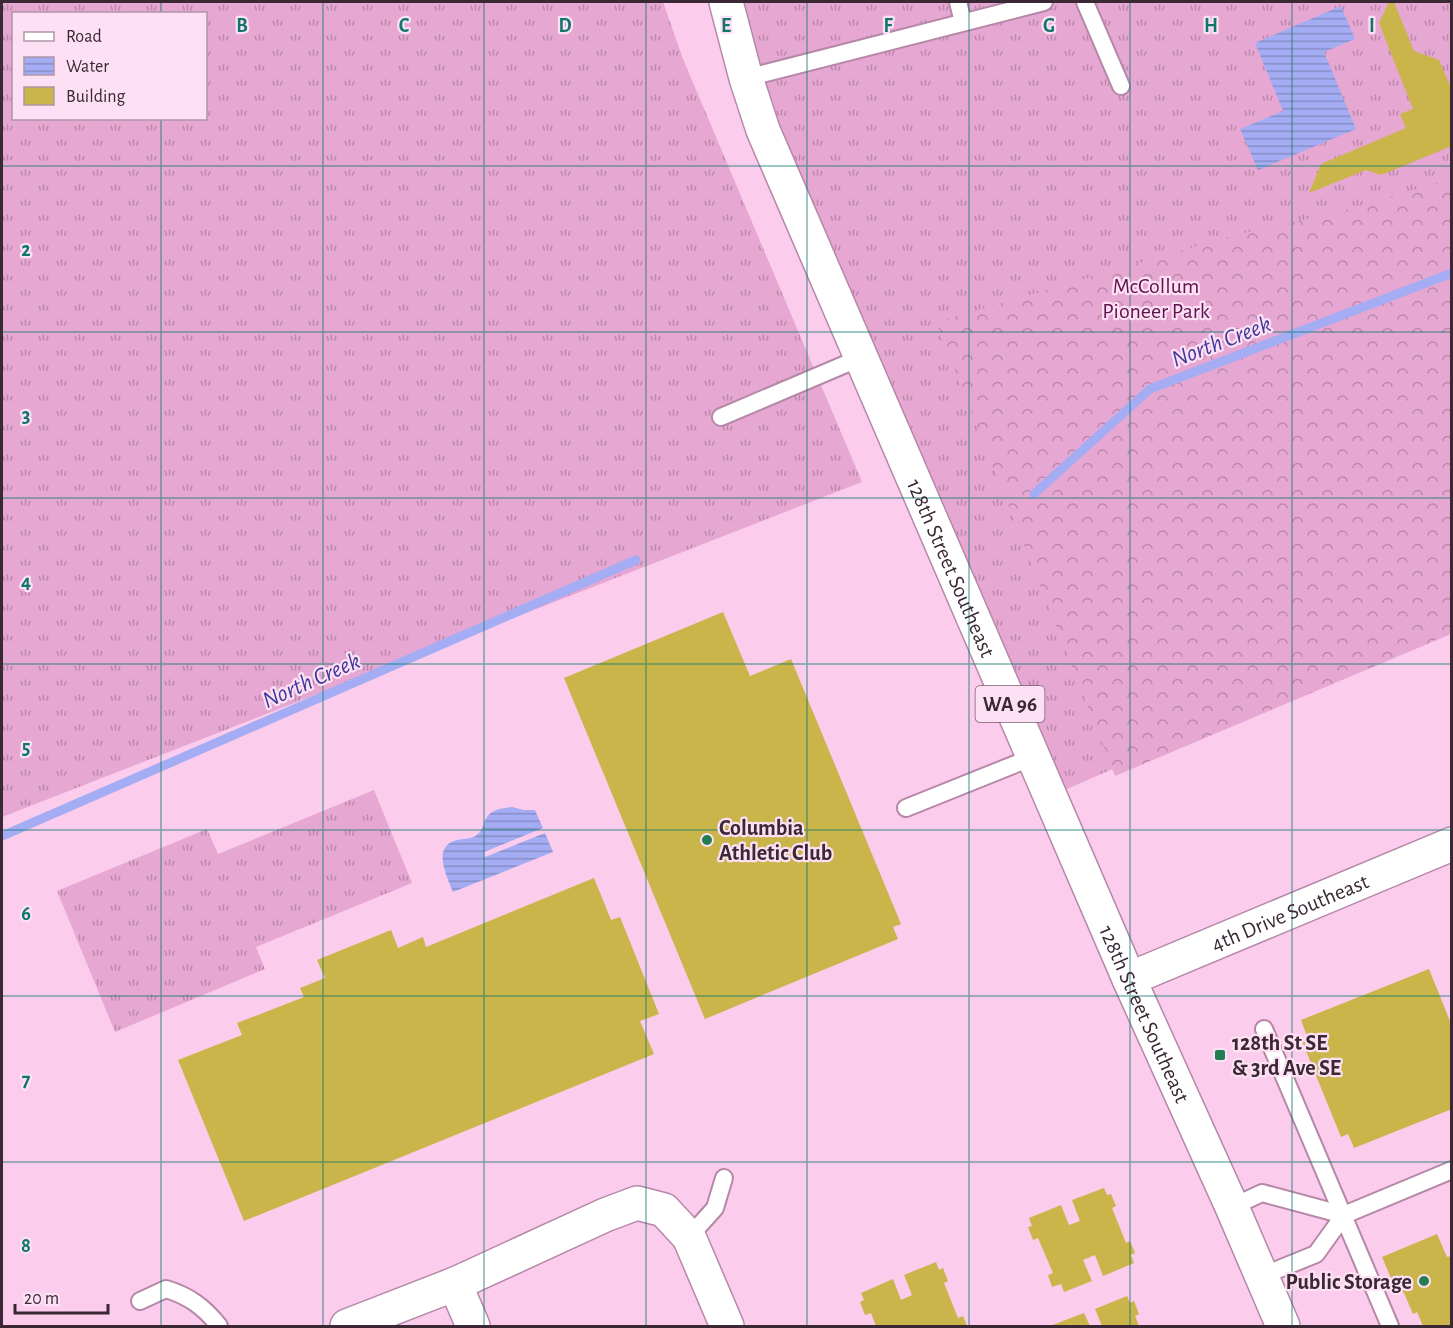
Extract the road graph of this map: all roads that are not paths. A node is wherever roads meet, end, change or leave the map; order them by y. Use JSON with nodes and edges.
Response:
{"nodes":[{"id":1,"x":726,"y":2,"type":"edge"},
{"id":2,"x":958,"y":2,"type":"edge"},
{"id":3,"x":1044,"y":2,"type":"edge"},
{"id":4,"x":1085,"y":2,"type":"edge"},
{"id":5,"x":963,"y":22,"type":"junction"},
{"id":6,"x":746,"y":78,"type":"junction"},
{"id":7,"x":1121,"y":86,"type":"dead end"},
{"id":8,"x":860,"y":358,"type":"junction"},
{"id":9,"x":721,"y":417,"type":"dead end"},
{"id":10,"x":1033,"y":757,"type":"junction"},
{"id":11,"x":906,"y":808,"type":"dead end"},
{"id":12,"x":1452,"y":844,"type":"edge"},
{"id":13,"x":1129,"y":979,"type":"junction"},
{"id":14,"x":1264,"y":1029,"type":"dead end"},
{"id":15,"x":1452,"y":1170,"type":"edge"},
{"id":16,"x":724,"y":1178,"type":"dead end"},
{"id":17,"x":1232,"y":1207,"type":"junction"},
{"id":18,"x":1344,"y":1215,"type":"junction"},
{"id":19,"x":689,"y":1237,"type":"junction"},
{"id":20,"x":1262,"y":1276,"type":"junction"},
{"id":21,"x":455,"y":1284,"type":"junction"},
{"id":22,"x":140,"y":1301,"type":"dead end"},
{"id":23,"x":219,"y":1326,"type":"edge"},
{"id":24,"x":347,"y":1326,"type":"edge"},
{"id":25,"x":473,"y":1326,"type":"edge"},
{"id":26,"x":727,"y":1326,"type":"edge"},
{"id":27,"x":1283,"y":1326,"type":"edge"},
{"id":28,"x":1390,"y":1326,"type":"edge"}],
"edges":[{"from":1,"to":6,"type":"main road","name":"128th Street Southeast","number":"WA 96"},
{"from":2,"to":5,"type":"lane"},
{"from":3,"to":5,"type":"lane"},
{"from":4,"to":7,"type":"lane"},
{"from":5,"to":6,"type":"lane"},
{"from":6,"to":8,"type":"main road","name":"128th Street Southeast","number":"WA 96"},
{"from":8,"to":9,"type":"lane"},
{"from":8,"to":10,"type":"main road","name":"128th Street Southeast","number":"WA 96"},
{"from":10,"to":11,"type":"lane"},
{"from":10,"to":13,"type":"main road","name":"128th Street Southeast","number":"WA 96"},
{"from":12,"to":13,"type":"main road","name":"4th Drive Southeast"},
{"from":13,"to":17,"type":"main road","name":"128th Street Southeast","number":"WA 96"},
{"from":14,"to":18,"type":"lane"},
{"from":15,"to":18,"type":"lane"},
{"from":16,"to":19,"type":"lane"},
{"from":17,"to":18,"type":"lane"},
{"from":17,"to":20,"type":"main road","name":"128th Street Southeast","number":"WA 96"},
{"from":18,"to":20,"type":"lane"},
{"from":18,"to":28,"type":"lane"},
{"from":19,"to":21,"type":"main road"},
{"from":19,"to":26,"type":"main road"},
{"from":20,"to":27,"type":"main road","name":"128th Street Southeast","number":"WA 96"},
{"from":21,"to":24,"type":"main road"},
{"from":21,"to":25,"type":"main road"},
{"from":22,"to":23,"type":"lane"}]}
